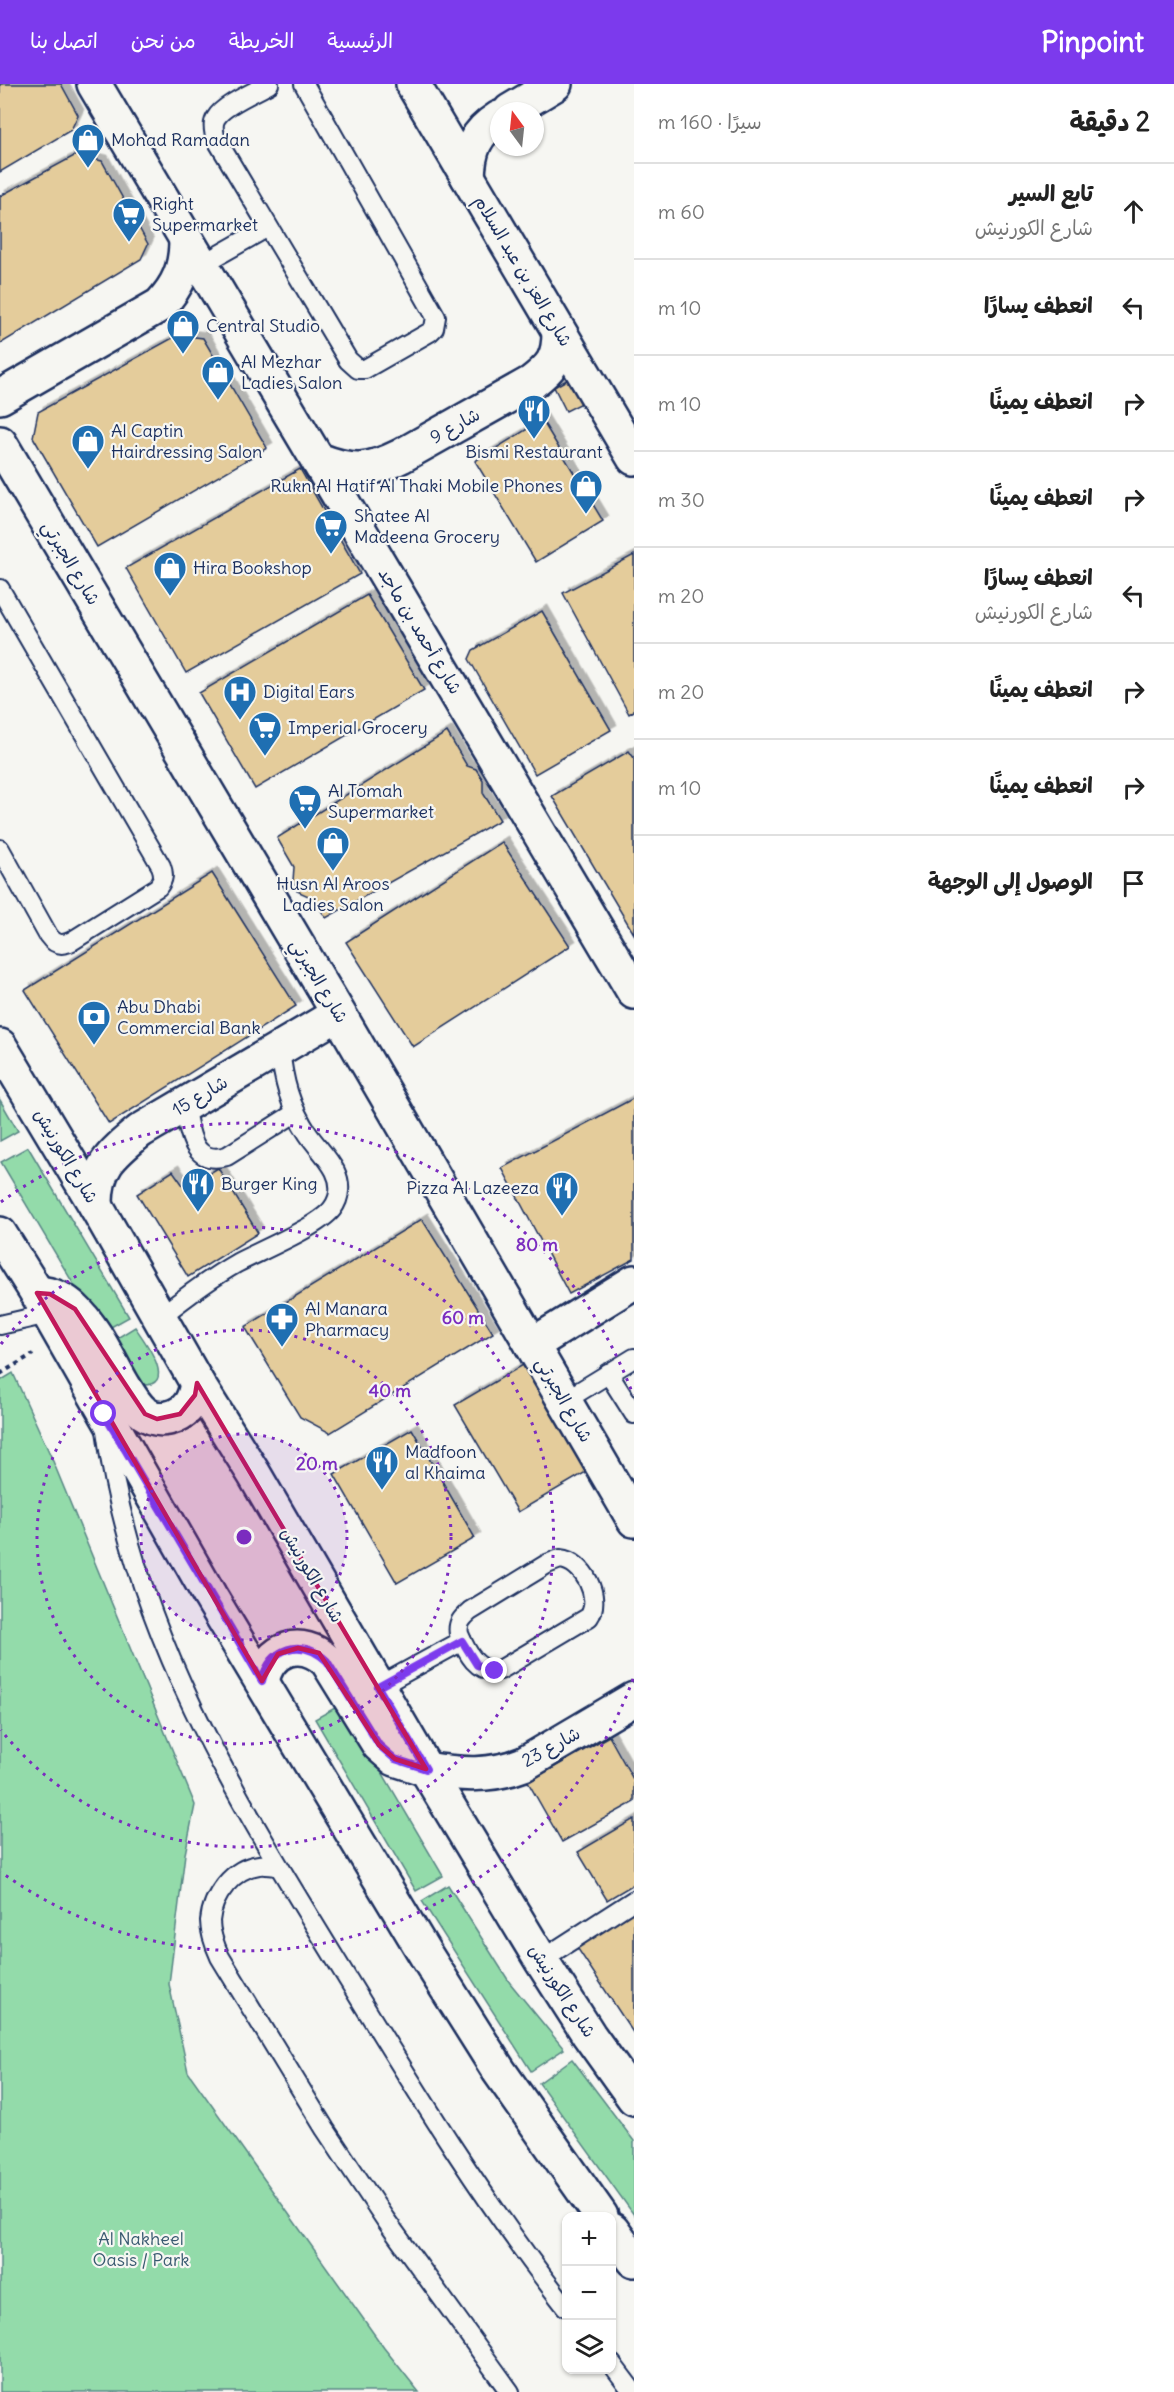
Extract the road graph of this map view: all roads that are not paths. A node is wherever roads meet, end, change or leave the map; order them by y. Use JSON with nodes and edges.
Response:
{"nodes":[{"id":1,"x":94,"y":84,"type":"edge"},
{"id":2,"x":269,"y":84,"type":"edge"},
{"id":3,"x":304,"y":84,"type":"edge"},
{"id":4,"x":413,"y":84,"type":"edge"},
{"id":5,"x":555,"y":84,"type":"edge"},
{"id":6,"x":525,"y":102,"type":"edge"},
{"id":7,"x":490,"y":124,"type":"edge"},
{"id":8,"x":468,"y":177,"type":"junction"},
{"id":9,"x":268,"y":227,"type":"junction"},
{"id":10,"x":194,"y":253,"type":"junction"},
{"id":11,"x":559,"y":332,"type":"junction"},
{"id":12,"x":0,"y":397,"type":"edge"},
{"id":13,"x":0,"y":443,"type":"edge"},
{"id":14,"x":634,"y":458,"type":"edge"},
{"id":15,"x":319,"y":460,"type":"junction"},
{"id":16,"x":0,"y":589,"type":"edge"},
{"id":17,"x":0,"y":849,"type":"edge"},
{"id":18,"x":634,"y":992,"type":"edge"},
{"id":19,"x":338,"y":1014,"type":"junction"},
{"id":20,"x":0,"y":1046,"type":"edge"},
{"id":21,"x":280,"y":1048,"type":"junction"},
{"id":22,"x":184,"y":1106,"type":"junction"},
{"id":23,"x":295,"y":1113,"type":"junction"},
{"id":24,"x":96,"y":1206,"type":"junction"},
{"id":25,"x":0,"y":1234,"type":"edge"},
{"id":26,"x":634,"y":1282,"type":"edge"},
{"id":27,"x":42,"y":1304,"type":"junction"},
{"id":28,"x":159,"y":1318,"type":"junction"},
{"id":29,"x":0,"y":1325,"type":"edge"},
{"id":30,"x":532,"y":1345,"type":"junction"},
{"id":31,"x":634,"y":1358,"type":"edge"},
{"id":32,"x":609,"y":1373,"type":"junction"},
{"id":33,"x":197,"y":1383,"type":"junction"},
{"id":34,"x":564,"y":1401,"type":"junction"},
{"id":35,"x":104,"y":1414,"type":"junction"},
{"id":36,"x":634,"y":1414,"type":"edge"},
{"id":37,"x":634,"y":1520,"type":"edge"},
{"id":38,"x":462,"y":1641,"type":"junction"},
{"id":39,"x":262,"y":1681,"type":"junction"},
{"id":40,"x":378,"y":1687,"type":"junction"},
{"id":41,"x":634,"y":1699,"type":"edge"},
{"id":42,"x":426,"y":1769,"type":"junction"},
{"id":43,"x":278,"y":1866,"type":"junction"},
{"id":44,"x":634,"y":1900,"type":"edge"},
{"id":45,"x":541,"y":1960,"type":"junction"},
{"id":46,"x":634,"y":2098,"type":"edge"},
{"id":47,"x":598,"y":2212,"type":"edge"},
{"id":48,"x":616,"y":2235,"type":"edge"},
{"id":49,"x":634,"y":2260,"type":"edge"},
{"id":50,"x":562,"y":2300,"type":"edge"},
{"id":51,"x":616,"y":2369,"type":"edge"},
{"id":52,"x":510,"y":2392,"type":"edge"},
{"id":53,"x":633,"y":2392,"type":"edge"}],
"edges":[{"from":1,"to":10,"type":"street","name":"شارع أحمد بن ماجد"},
{"from":2,"to":9,"type":"lane"},
{"from":3,"to":9,"type":"lane"},
{"from":4,"to":8,"type":"street","name":"شارع العز بن عبد السلام"},
{"from":5,"to":6,"type":"street"},
{"from":7,"to":8,"type":"street"},
{"from":8,"to":11,"type":"street","name":"شارع العز بن عبد السلام"},
{"from":9,"to":10,"type":"lane"},
{"from":10,"to":12,"type":"street"},
{"from":10,"to":15,"type":"street","name":"شارع أحمد بن ماجد"},
{"from":11,"to":14,"type":"street","name":"شارع العز بن عبد السلام"},
{"from":11,"to":15,"type":"street","name":"شارع 9"},
{"from":13,"to":19,"type":"street","name":"شارع الجبرتي"},
{"from":15,"to":18,"type":"street","name":"شارع أحمد بن ماجد"},
{"from":16,"to":17,"type":"lane"},
{"from":19,"to":21,"type":"street","name":"شارع 15"},
{"from":19,"to":30,"type":"street","name":"شارع الجبرتي"},
{"from":20,"to":24,"type":"street","name":"شارع الكورنيش"},
{"from":21,"to":22,"type":"street","name":"شارع 15"},
{"from":21,"to":23,"type":"lane"},
{"from":22,"to":23,"type":"lane"},
{"from":22,"to":24,"type":"street","name":"شارع 15"},
{"from":23,"to":28,"type":"lane"},
{"from":24,"to":28,"type":"street","name":"شارع الكورنيش"},
{"from":25,"to":27,"type":"street"},
{"from":26,"to":30,"type":"street"},
{"from":27,"to":29,"type":"lane"},
{"from":27,"to":33,"type":"street"},
{"from":27,"to":35,"type":"street"},
{"from":28,"to":33,"type":"street","name":"شارع الكورنيش"},
{"from":30,"to":34,"type":"street","name":"شارع الجبرتي"},
{"from":31,"to":32,"type":"lane"},
{"from":32,"to":34,"type":"lane"},
{"from":32,"to":36,"type":"lane"},
{"from":33,"to":40,"type":"street","name":"شارع الكورنيش"},
{"from":34,"to":37,"type":"street","name":"شارع الجبرتي"},
{"from":35,"to":39,"type":"street"},
{"from":35,"to":43,"type":"lane"},
{"from":38,"to":38,"type":"lane"},
{"from":38,"to":40,"type":"lane"},
{"from":39,"to":42,"type":"street","name":"شارع 23"},
{"from":39,"to":47,"type":"street"},
{"from":40,"to":42,"type":"street","name":"شارع الكورنيش"},
{"from":41,"to":42,"type":"street","name":"شارع 23"},
{"from":42,"to":45,"type":"street","name":"شارع الكورنيش"},
{"from":43,"to":50,"type":"lane"},
{"from":43,"to":52,"type":"lane"},
{"from":44,"to":45,"type":"lane"},
{"from":45,"to":46,"type":"street","name":"شارع الكورنيش"},
{"from":48,"to":49,"type":"street"},
{"from":51,"to":53,"type":"lane"}]}
